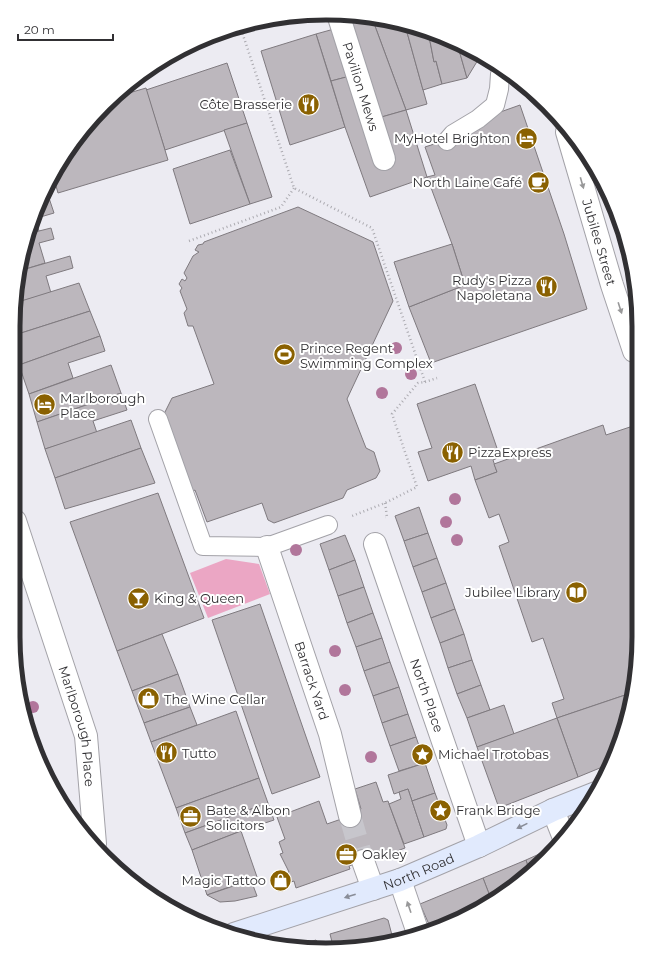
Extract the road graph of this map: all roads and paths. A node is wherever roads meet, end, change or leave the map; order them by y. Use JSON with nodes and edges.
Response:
{"nodes":[{"id":1,"x":340,"y":21,"type":"edge"},
{"id":2,"x":242,"y":32,"type":"edge"},
{"id":3,"x":500,"y":75,"type":"edge"},
{"id":4,"x":447,"y":141,"type":"dead end"},
{"id":5,"x":570,"y":141,"type":"edge"},
{"id":6,"x":384,"y":159,"type":"dead end"},
{"id":7,"x":294,"y":188,"type":"junction"},
{"id":8,"x":189,"y":240,"type":"dead end"},
{"id":9,"x":632,"y":345,"type":"edge"},
{"id":10,"x":437,"y":378,"type":"dead end"},
{"id":11,"x":426,"y":382,"type":"junction"},
{"id":12,"x":158,"y":419,"type":"dead end"},
{"id":13,"x":385,"y":503,"type":"junction"},
{"id":14,"x":387,"y":516,"type":"dead end"},
{"id":15,"x":328,"y":525,"type":"joint"},
{"id":16,"x":20,"y":536,"type":"edge"},
{"id":17,"x":375,"y":544,"type":"dead end"},
{"id":18,"x":267,"y":547,"type":"junction"},
{"id":19,"x":587,"y":797,"type":"edge"},
{"id":20,"x":553,"y":810,"type":"junction"},
{"id":21,"x":350,"y":816,"type":"tunnel mouth"},
{"id":22,"x":562,"y":832,"type":"edge"},
{"id":23,"x":94,"y":837,"type":"edge"},
{"id":24,"x":479,"y":846,"type":"junction"},
{"id":25,"x":363,"y":861,"type":"tunnel mouth"},
{"id":26,"x":400,"y":880,"type":"junction"},
{"id":27,"x":373,"y":889,"type":"junction"},
{"id":28,"x":417,"y":929,"type":"edge"},
{"id":29,"x":242,"y":931,"type":"edge"}],
"edges":[{"from":1,"to":6,"type":"street","name":"Pavilion Mews"},
{"from":2,"to":7,"type":"path"},
{"from":3,"to":4,"type":"lane"},
{"from":5,"to":9,"type":"street","name":"Jubilee Street","one_way":true},
{"from":7,"to":8,"type":"path"},
{"from":7,"to":11,"type":"path"},
{"from":10,"to":11,"type":"path"},
{"from":11,"to":13,"type":"path"},
{"from":12,"to":18,"type":"lane"},
{"from":13,"to":14,"type":"path"},
{"from":13,"to":15,"type":"path"},
{"from":15,"to":18,"type":"lane"},
{"from":16,"to":23,"type":"street","name":"Marlborough Place"},
{"from":17,"to":24,"type":"street","name":"North Place"},
{"from":18,"to":21,"type":"street","name":"Barrack Yard"},
{"from":19,"to":20,"type":"street","name":"North Road"},
{"from":20,"to":22,"type":"street"},
{"from":20,"to":24,"type":"street","name":"North Road","one_way":true},
{"from":24,"to":26,"type":"street","name":"North Road"},
{"from":25,"to":27,"type":"street"},
{"from":26,"to":27,"type":"street","name":"North Road"},
{"from":28,"to":26,"type":"street","one_way":true},
{"from":27,"to":29,"type":"street","name":"North Road","one_way":true}]}
